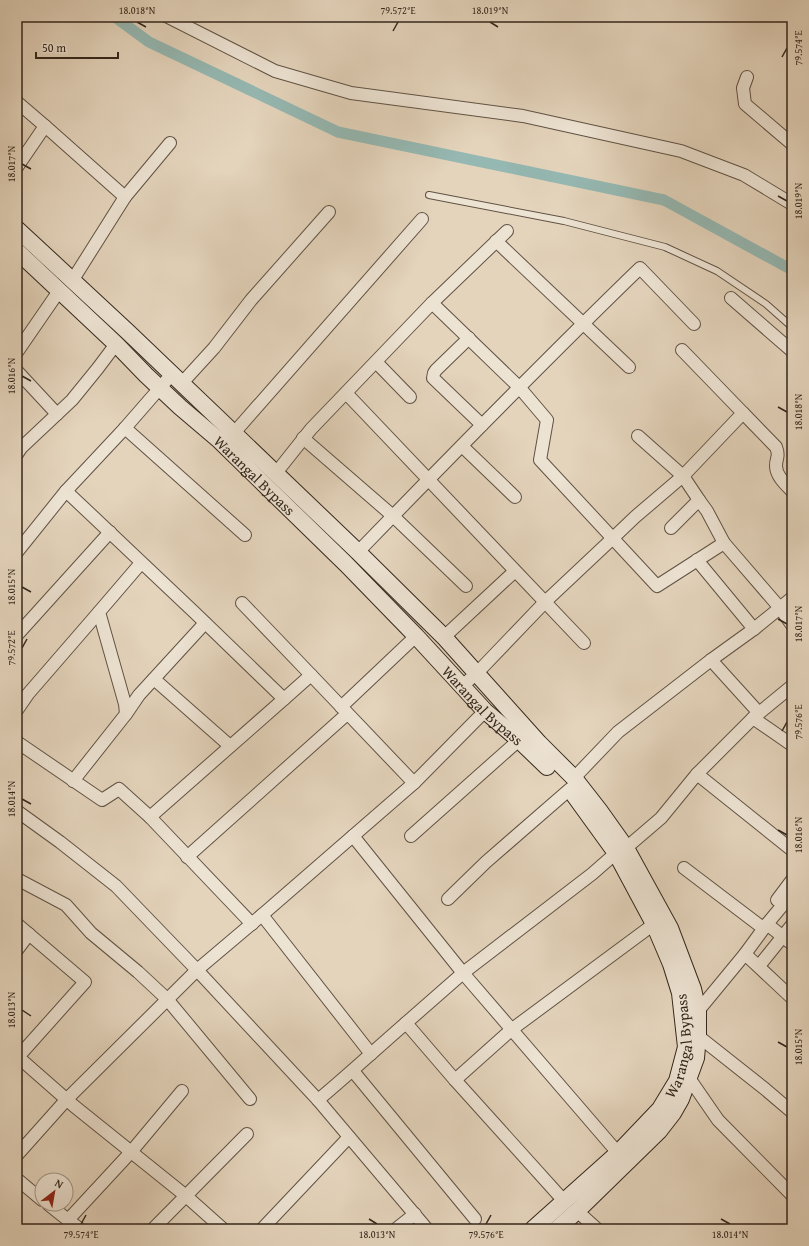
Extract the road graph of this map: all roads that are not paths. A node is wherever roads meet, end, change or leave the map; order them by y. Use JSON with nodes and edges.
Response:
{"nodes":[{"id":1,"x":168,"y":17,"type":"edge"},
{"id":2,"x":747,"y":77,"type":"dead end"},
{"id":3,"x":17,"y":102,"type":"edge"},
{"id":4,"x":45,"y":126,"type":"junction"},
{"id":5,"x":170,"y":143,"type":"dead end"},
{"id":6,"x":792,"y":144,"type":"edge"},
{"id":7,"x":17,"y":167,"type":"edge"},
{"id":8,"x":429,"y":195,"type":"dead end"},
{"id":9,"x":125,"y":197,"type":"junction"},
{"id":10,"x":792,"y":204,"type":"edge"},
{"id":11,"x":329,"y":212,"type":"dead end"},
{"id":12,"x":422,"y":219,"type":"dead end"},
{"id":13,"x":17,"y":229,"type":"edge"},
{"id":14,"x":507,"y":231,"type":"dead end"},
{"id":15,"x":496,"y":241,"type":"junction"},
{"id":16,"x":18,"y":255,"type":"edge"},
{"id":17,"x":72,"y":281,"type":"junction"},
{"id":18,"x":59,"y":291,"type":"junction"},
{"id":19,"x":731,"y":298,"type":"dead end"},
{"id":20,"x":432,"y":303,"type":"junction"},
{"id":21,"x":583,"y":323,"type":"junction"},
{"id":22,"x":694,"y":324,"type":"dead end"},
{"id":23,"x":792,"y":327,"type":"edge"},
{"id":24,"x":469,"y":338,"type":"junction"},
{"id":25,"x":116,"y":344,"type":"junction"},
{"id":26,"x":682,"y":350,"type":"dead end"},
{"id":27,"x":792,"y":351,"type":"edge"},
{"id":28,"x":17,"y":352,"type":"edge"},
{"id":29,"x":376,"y":362,"type":"junction"},
{"id":30,"x":628,"y":367,"type":"dead end"},
{"id":31,"x":17,"y":371,"type":"edge"},
{"id":32,"x":177,"y":379,"type":"junction"},
{"id":33,"x":519,"y":387,"type":"junction"},
{"id":34,"x":160,"y":388,"type":"junction"},
{"id":35,"x":346,"y":393,"type":"junction"},
{"id":36,"x":410,"y":397,"type":"dead end"},
{"id":37,"x":743,"y":413,"type":"junction"},
{"id":38,"x":57,"y":414,"type":"junction"},
{"id":39,"x":482,"y":425,"type":"junction"},
{"id":40,"x":125,"y":428,"type":"junction"},
{"id":41,"x":234,"y":433,"type":"junction"},
{"id":42,"x":638,"y":436,"type":"dead end"},
{"id":43,"x":304,"y":438,"type":"junction"},
{"id":44,"x":462,"y":446,"type":"junction"},
{"id":45,"x":17,"y":454,"type":"edge"},
{"id":46,"x":276,"y":473,"type":"junction"},
{"id":47,"x":683,"y":476,"type":"junction"},
{"id":48,"x":428,"y":479,"type":"junction"},
{"id":49,"x":66,"y":491,"type":"junction"},
{"id":50,"x":792,"y":491,"type":"edge"},
{"id":51,"x":516,"y":497,"type":"dead end"},
{"id":52,"x":699,"y":500,"type":"junction"},
{"id":53,"x":393,"y":516,"type":"junction"},
{"id":54,"x":671,"y":528,"type":"dead end"},
{"id":55,"x":110,"y":532,"type":"junction"},
{"id":56,"x":245,"y":535,"type":"dead end"},
{"id":57,"x":613,"y":538,"type":"junction"},
{"id":58,"x":724,"y":543,"type":"junction"},
{"id":59,"x":17,"y":552,"type":"edge"},
{"id":60,"x":358,"y":552,"type":"junction"},
{"id":61,"x":697,"y":560,"type":"junction"},
{"id":62,"x":141,"y":562,"type":"junction"},
{"id":63,"x":515,"y":571,"type":"junction"},
{"id":64,"x":466,"y":586,"type":"dead end"},
{"id":65,"x":792,"y":598,"type":"edge"},
{"id":66,"x":545,"y":602,"type":"junction"},
{"id":67,"x":242,"y":603,"type":"dead end"},
{"id":68,"x":780,"y":608,"type":"junction"},
{"id":69,"x":99,"y":612,"type":"junction"},
{"id":70,"x":205,"y":623,"type":"junction"},
{"id":71,"x":792,"y":625,"type":"edge"},
{"id":72,"x":754,"y":629,"type":"junction"},
{"id":73,"x":17,"y":634,"type":"edge"},
{"id":74,"x":416,"y":636,"type":"junction"},
{"id":75,"x":444,"y":637,"type":"junction"},
{"id":76,"x":584,"y":643,"type":"dead end"},
{"id":77,"x":711,"y":660,"type":"junction"},
{"id":78,"x":476,"y":674,"type":"junction"},
{"id":79,"x":311,"y":675,"type":"junction"},
{"id":80,"x":154,"y":679,"type":"junction"},
{"id":81,"x":462,"y":686,"type":"junction"},
{"id":82,"x":792,"y":686,"type":"edge"},
{"id":83,"x":284,"y":699,"type":"junction"},
{"id":84,"x":17,"y":710,"type":"edge"},
{"id":85,"x":344,"y":710,"type":"junction"},
{"id":86,"x":485,"y":711,"type":"junction"},
{"id":87,"x":126,"y":714,"type":"junction"},
{"id":88,"x":756,"y":715,"type":"junction"},
{"id":89,"x":519,"y":740,"type":"junction"},
{"id":90,"x":17,"y":742,"type":"edge"},
{"id":91,"x":792,"y":745,"type":"edge"},
{"id":92,"x":230,"y":746,"type":"junction"},
{"id":93,"x":697,"y":774,"type":"junction"},
{"id":94,"x":73,"y":781,"type":"junction"},
{"id":95,"x":414,"y":783,"type":"junction"},
{"id":96,"x":572,"y":784,"type":"junction"},
{"id":97,"x":17,"y":810,"type":"edge"},
{"id":98,"x":150,"y":817,"type":"junction"},
{"id":99,"x":353,"y":836,"type":"junction"},
{"id":100,"x":411,"y":836,"type":"dead end"},
{"id":101,"x":621,"y":850,"type":"junction"},
{"id":102,"x":792,"y":850,"type":"edge"},
{"id":103,"x":188,"y":857,"type":"junction"},
{"id":104,"x":684,"y":868,"type":"dead end"},
{"id":105,"x":17,"y":879,"type":"edge"},
{"id":106,"x":792,"y":880,"type":"edge"},
{"id":107,"x":792,"y":894,"type":"edge"},
{"id":108,"x":448,"y":899,"type":"dead end"},
{"id":109,"x":262,"y":915,"type":"junction"},
{"id":110,"x":17,"y":924,"type":"edge"},
{"id":111,"x":252,"y":924,"type":"junction"},
{"id":112,"x":654,"y":924,"type":"junction"},
{"id":113,"x":763,"y":925,"type":"junction"},
{"id":114,"x":792,"y":925,"type":"edge"},
{"id":115,"x":29,"y":934,"type":"junction"},
{"id":116,"x":782,"y":936,"type":"junction"},
{"id":117,"x":792,"y":944,"type":"edge"},
{"id":118,"x":17,"y":950,"type":"edge"},
{"id":119,"x":746,"y":954,"type":"junction"},
{"id":120,"x":758,"y":966,"type":"junction"},
{"id":121,"x":198,"y":970,"type":"junction"},
{"id":122,"x":462,"y":973,"type":"junction"},
{"id":123,"x":686,"y":991,"type":"junction"},
{"id":124,"x":792,"y":998,"type":"edge"},
{"id":125,"x":168,"y":999,"type":"junction"},
{"id":126,"x":698,"y":1011,"type":"junction"},
{"id":127,"x":684,"y":1021,"type":"junction"},
{"id":128,"x":406,"y":1023,"type":"junction"},
{"id":129,"x":511,"y":1030,"type":"junction"},
{"id":130,"x":698,"y":1036,"type":"junction"},
{"id":131,"x":371,"y":1054,"type":"junction"},
{"id":132,"x":18,"y":1057,"type":"edge"},
{"id":133,"x":353,"y":1071,"type":"junction"},
{"id":134,"x":689,"y":1078,"type":"junction"},
{"id":135,"x":455,"y":1080,"type":"junction"},
{"id":136,"x":182,"y":1091,"type":"dead end"},
{"id":137,"x":67,"y":1099,"type":"junction"},
{"id":138,"x":250,"y":1099,"type":"dead end"},
{"id":139,"x":318,"y":1100,"type":"junction"},
{"id":140,"x":792,"y":1112,"type":"edge"},
{"id":141,"x":247,"y":1134,"type":"dead end"},
{"id":142,"x":349,"y":1137,"type":"junction"},
{"id":143,"x":130,"y":1152,"type":"junction"},
{"id":144,"x":618,"y":1153,"type":"junction"},
{"id":145,"x":17,"y":1155,"type":"edge"},
{"id":146,"x":17,"y":1179,"type":"edge"},
{"id":147,"x":34,"y":1193,"type":"edge"},
{"id":148,"x":792,"y":1195,"type":"edge"},
{"id":149,"x":186,"y":1196,"type":"junction"},
{"id":150,"x":564,"y":1201,"type":"junction"},
{"id":151,"x":577,"y":1211,"type":"junction"},
{"id":152,"x":58,"y":1212,"type":"edge"},
{"id":153,"x":415,"y":1214,"type":"junction"},
{"id":154,"x":68,"y":1220,"type":"junction"},
{"id":155,"x":476,"y":1220,"type":"dead end"},
{"id":156,"x":80,"y":1229,"type":"edge"},
{"id":157,"x":153,"y":1229,"type":"edge"},
{"id":158,"x":223,"y":1229,"type":"edge"},
{"id":159,"x":262,"y":1229,"type":"edge"},
{"id":160,"x":396,"y":1229,"type":"edge"},
{"id":161,"x":427,"y":1229,"type":"edge"},
{"id":162,"x":533,"y":1229,"type":"edge"},
{"id":163,"x":557,"y":1229,"type":"edge"},
{"id":164,"x":597,"y":1229,"type":"edge"}],
"edges":[{"from":1,"to":10,"type":"street"},
{"from":2,"to":6,"type":"street"},
{"from":3,"to":4,"type":"street"},
{"from":4,"to":7,"type":"street"},
{"from":4,"to":9,"type":"street"},
{"from":5,"to":9,"type":"street"},
{"from":8,"to":23,"type":"lane"},
{"from":9,"to":17,"type":"street"},
{"from":11,"to":32,"type":"street"},
{"from":12,"to":41,"type":"street"},
{"from":13,"to":17,"type":"main road"},
{"from":14,"to":15,"type":"street"},
{"from":15,"to":20,"type":"street"},
{"from":15,"to":21,"type":"street"},
{"from":16,"to":18,"type":"main road","name":"Warangal Bypass"},
{"from":17,"to":32,"type":"main road"},
{"from":18,"to":25,"type":"main road","name":"Warangal Bypass"},
{"from":18,"to":28,"type":"street"},
{"from":19,"to":27,"type":"street"},
{"from":20,"to":24,"type":"street"},
{"from":20,"to":29,"type":"street"},
{"from":21,"to":22,"type":"street"},
{"from":21,"to":30,"type":"street"},
{"from":21,"to":33,"type":"street"},
{"from":24,"to":33,"type":"street"},
{"from":24,"to":39,"type":"street"},
{"from":25,"to":34,"type":"main road","name":"Warangal Bypass"},
{"from":25,"to":38,"type":"street"},
{"from":26,"to":37,"type":"street"},
{"from":29,"to":35,"type":"street"},
{"from":29,"to":36,"type":"street"},
{"from":31,"to":38,"type":"street"},
{"from":32,"to":34,"type":"street"},
{"from":32,"to":41,"type":"main road"},
{"from":33,"to":39,"type":"street"},
{"from":33,"to":57,"type":"street"},
{"from":34,"to":40,"type":"street"},
{"from":34,"to":74,"type":"main road","name":"Warangal Bypass"},
{"from":35,"to":43,"type":"street"},
{"from":35,"to":48,"type":"street"},
{"from":37,"to":47,"type":"street"},
{"from":37,"to":50,"type":"street"},
{"from":38,"to":45,"type":"street"},
{"from":39,"to":44,"type":"street"},
{"from":40,"to":49,"type":"street"},
{"from":40,"to":56,"type":"street"},
{"from":41,"to":46,"type":"main road"},
{"from":42,"to":47,"type":"street"},
{"from":43,"to":46,"type":"street"},
{"from":43,"to":53,"type":"street"},
{"from":44,"to":48,"type":"street"},
{"from":44,"to":51,"type":"street"},
{"from":46,"to":60,"type":"main road"},
{"from":47,"to":52,"type":"street"},
{"from":47,"to":57,"type":"street"},
{"from":48,"to":53,"type":"street"},
{"from":48,"to":63,"type":"street"},
{"from":49,"to":55,"type":"street"},
{"from":49,"to":59,"type":"street"},
{"from":52,"to":54,"type":"street"},
{"from":52,"to":58,"type":"street"},
{"from":53,"to":60,"type":"street"},
{"from":53,"to":64,"type":"street"},
{"from":55,"to":62,"type":"street"},
{"from":55,"to":73,"type":"street"},
{"from":57,"to":61,"type":"street"},
{"from":57,"to":66,"type":"street"},
{"from":58,"to":61,"type":"street"},
{"from":58,"to":68,"type":"street"},
{"from":60,"to":75,"type":"main road"},
{"from":61,"to":72,"type":"street"},
{"from":62,"to":69,"type":"street"},
{"from":62,"to":70,"type":"street"},
{"from":63,"to":66,"type":"street"},
{"from":63,"to":75,"type":"street"},
{"from":65,"to":68,"type":"street"},
{"from":66,"to":76,"type":"street"},
{"from":66,"to":78,"type":"street"},
{"from":67,"to":79,"type":"street"},
{"from":68,"to":71,"type":"street"},
{"from":68,"to":72,"type":"street"},
{"from":69,"to":84,"type":"street"},
{"from":69,"to":87,"type":"street"},
{"from":70,"to":80,"type":"street"},
{"from":70,"to":83,"type":"street"},
{"from":72,"to":77,"type":"street"},
{"from":74,"to":81,"type":"main road","name":"Warangal Bypass"},
{"from":74,"to":85,"type":"street"},
{"from":75,"to":78,"type":"main road"},
{"from":77,"to":88,"type":"street"},
{"from":77,"to":96,"type":"street"},
{"from":78,"to":81,"type":"street"},
{"from":78,"to":96,"type":"main road"},
{"from":79,"to":83,"type":"street"},
{"from":79,"to":85,"type":"street"},
{"from":80,"to":87,"type":"street"},
{"from":80,"to":92,"type":"street"},
{"from":81,"to":86,"type":"main road","name":"Warangal Bypass"},
{"from":82,"to":88,"type":"street"},
{"from":83,"to":92,"type":"street"},
{"from":85,"to":95,"type":"street"},
{"from":85,"to":103,"type":"street"},
{"from":86,"to":89,"type":"main road","name":"Warangal Bypass"},
{"from":86,"to":95,"type":"street"},
{"from":87,"to":94,"type":"street"},
{"from":88,"to":91,"type":"street"},
{"from":88,"to":93,"type":"street"},
{"from":89,"to":96,"type":"main road","name":"Warangal Bypass"},
{"from":89,"to":100,"type":"street"},
{"from":90,"to":94,"type":"street"},
{"from":92,"to":98,"type":"street"},
{"from":93,"to":101,"type":"street"},
{"from":93,"to":102,"type":"street"},
{"from":94,"to":98,"type":"street"},
{"from":95,"to":99,"type":"street"},
{"from":96,"to":101,"type":"main road","name":"Warangal Bypass"},
{"from":96,"to":108,"type":"street"},
{"from":97,"to":121,"type":"street"},
{"from":98,"to":103,"type":"street"},
{"from":99,"to":109,"type":"street"},
{"from":99,"to":122,"type":"street"},
{"from":101,"to":112,"type":"main road","name":"Warangal Bypass"},
{"from":101,"to":122,"type":"street"},
{"from":101,"to":123,"type":"main road"},
{"from":103,"to":111,"type":"street"},
{"from":104,"to":113,"type":"street"},
{"from":105,"to":125,"type":"street"},
{"from":106,"to":113,"type":"street"},
{"from":107,"to":113,"type":"street"},
{"from":109,"to":111,"type":"street"},
{"from":109,"to":131,"type":"street"},
{"from":110,"to":115,"type":"street"},
{"from":111,"to":121,"type":"street"},
{"from":112,"to":123,"type":"main road","name":"Warangal Bypass"},
{"from":112,"to":129,"type":"street"},
{"from":113,"to":116,"type":"street"},
{"from":113,"to":119,"type":"street"},
{"from":113,"to":123,"type":"street"},
{"from":114,"to":116,"type":"street"},
{"from":115,"to":118,"type":"street"},
{"from":115,"to":132,"type":"street"},
{"from":116,"to":117,"type":"street"},
{"from":116,"to":120,"type":"street"},
{"from":119,"to":120,"type":"street"},
{"from":119,"to":126,"type":"street"},
{"from":120,"to":124,"type":"street"},
{"from":121,"to":125,"type":"street"},
{"from":121,"to":139,"type":"street"},
{"from":122,"to":128,"type":"street"},
{"from":122,"to":129,"type":"street"},
{"from":123,"to":126,"type":"main road"},
{"from":123,"to":127,"type":"main road","name":"Warangal Bypass"},
{"from":125,"to":137,"type":"street"},
{"from":125,"to":138,"type":"street"},
{"from":126,"to":127,"type":"street"},
{"from":126,"to":130,"type":"main road"},
{"from":127,"to":144,"type":"main road","name":"Warangal Bypass"},
{"from":128,"to":131,"type":"street"},
{"from":128,"to":135,"type":"street"},
{"from":129,"to":135,"type":"street"},
{"from":129,"to":144,"type":"street"},
{"from":130,"to":134,"type":"main road"},
{"from":130,"to":140,"type":"street"},
{"from":131,"to":133,"type":"street"},
{"from":132,"to":137,"type":"street"},
{"from":133,"to":139,"type":"street"},
{"from":133,"to":155,"type":"street"},
{"from":134,"to":148,"type":"street"},
{"from":134,"to":151,"type":"main road"},
{"from":135,"to":150,"type":"street"},
{"from":136,"to":143,"type":"street"},
{"from":137,"to":143,"type":"street"},
{"from":137,"to":145,"type":"street"},
{"from":139,"to":142,"type":"street"},
{"from":141,"to":149,"type":"street"},
{"from":142,"to":153,"type":"street"},
{"from":142,"to":159,"type":"street"},
{"from":143,"to":149,"type":"street"},
{"from":143,"to":154,"type":"street"},
{"from":144,"to":150,"type":"main road","name":"Warangal Bypass"},
{"from":146,"to":147,"type":"street"},
{"from":149,"to":157,"type":"street"},
{"from":149,"to":158,"type":"street"},
{"from":150,"to":162,"type":"main road","name":"Warangal Bypass"},
{"from":151,"to":163,"type":"main road"},
{"from":151,"to":164,"type":"street"},
{"from":152,"to":154,"type":"street"},
{"from":153,"to":160,"type":"street"},
{"from":153,"to":161,"type":"street"},
{"from":154,"to":156,"type":"street"}]}
